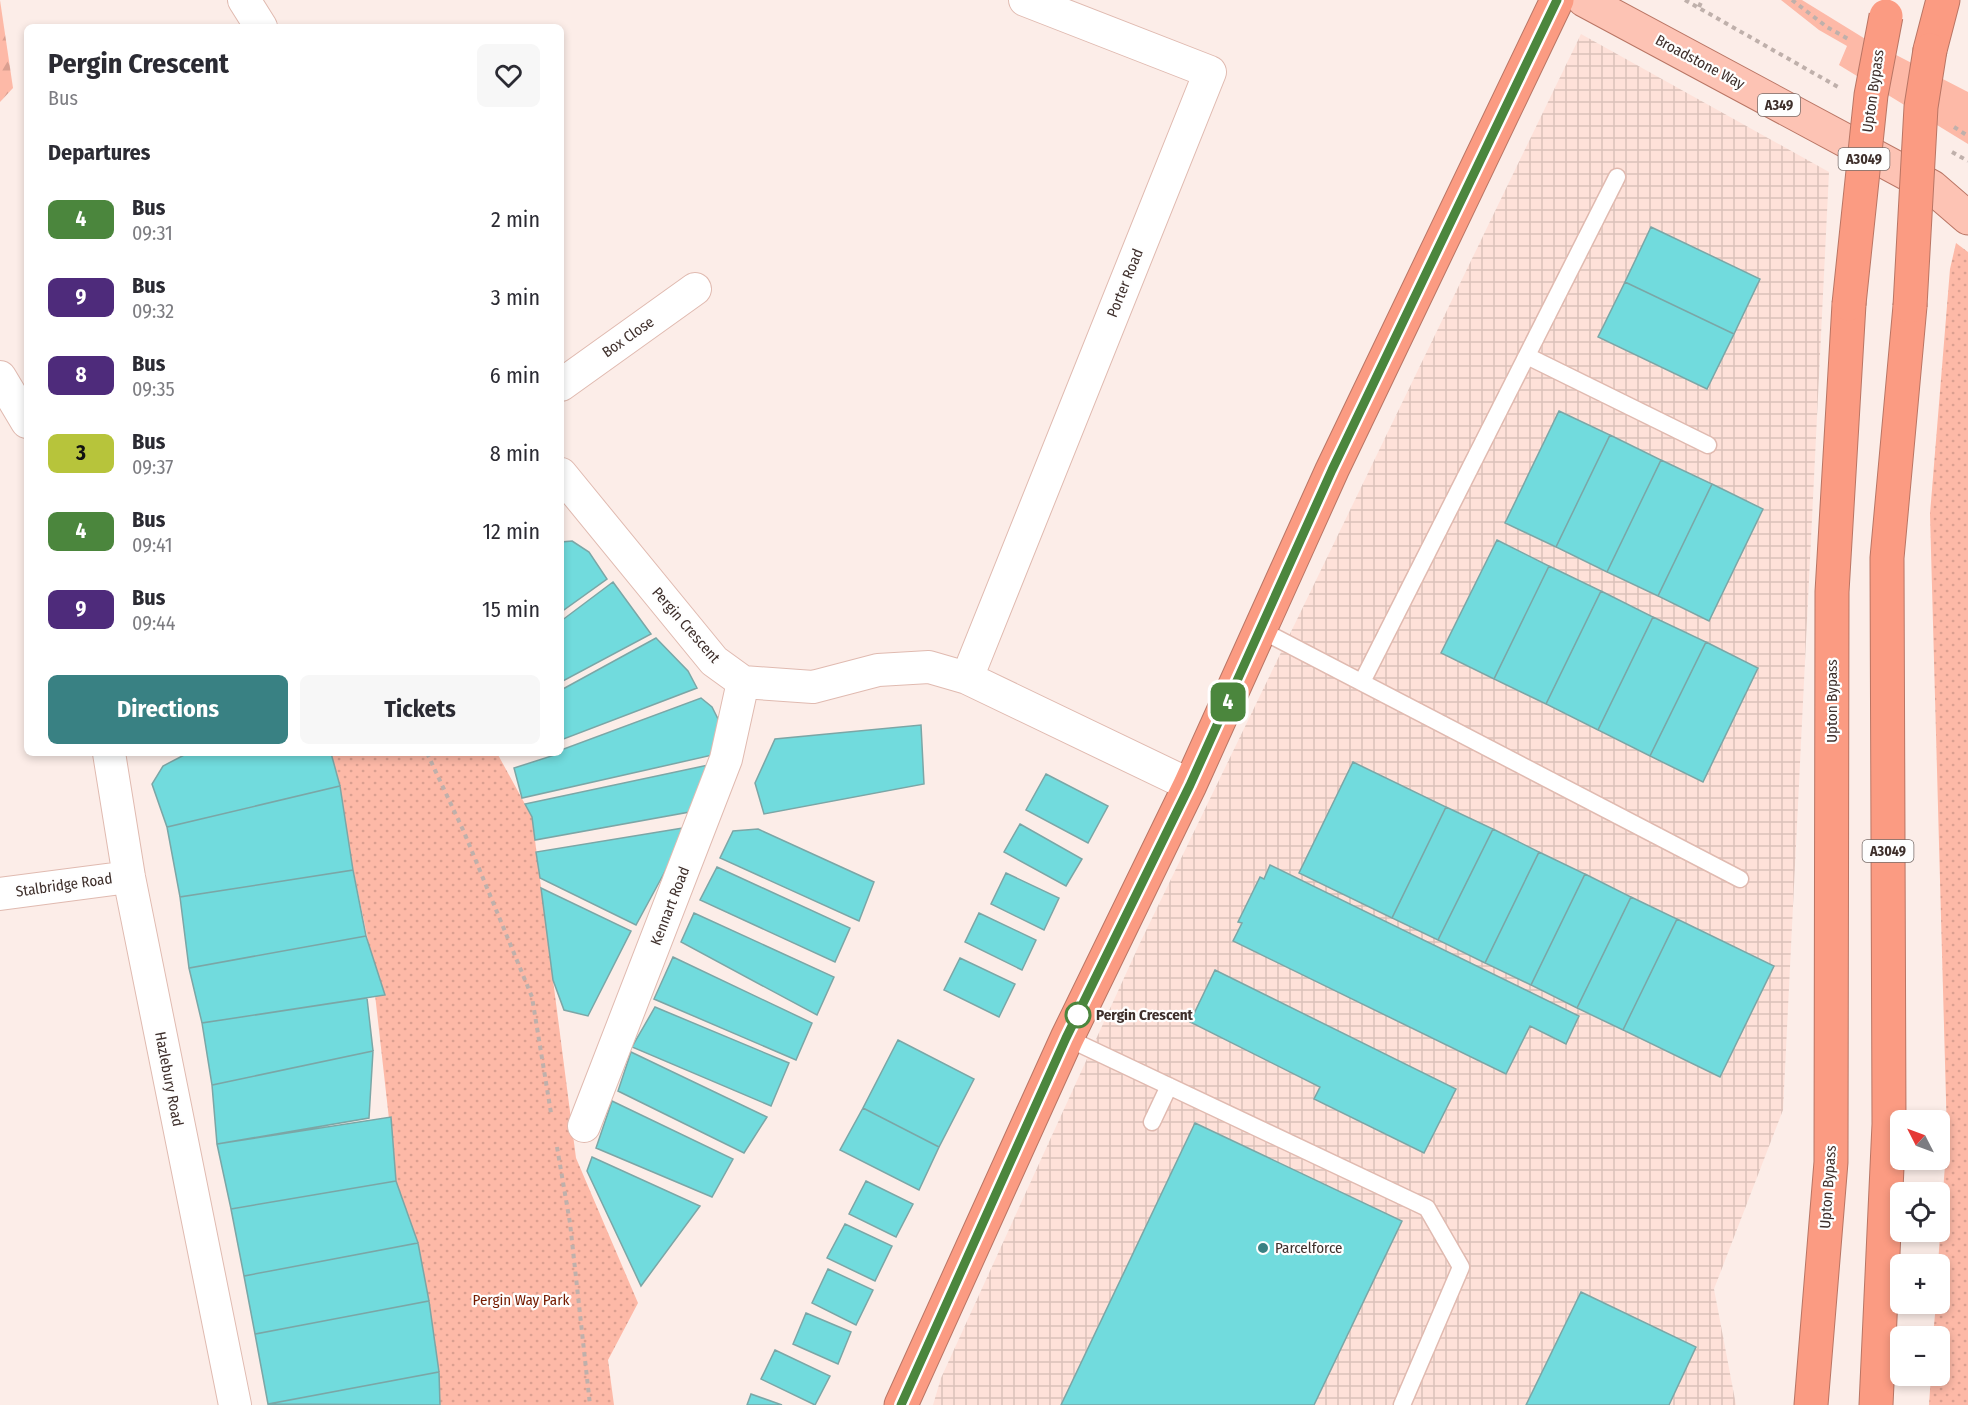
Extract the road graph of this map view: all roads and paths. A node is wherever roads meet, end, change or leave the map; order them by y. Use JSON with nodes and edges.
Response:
{"nodes":[{"id":1,"x":244,"y":0,"type":"edge"},
{"id":2,"x":1025,"y":0,"type":"edge"},
{"id":3,"x":1557,"y":0,"type":"edge"},
{"id":4,"x":1584,"y":0,"type":"edge"},
{"id":5,"x":1685,"y":0,"type":"edge"},
{"id":6,"x":1702,"y":0,"type":"edge"},
{"id":7,"x":1943,"y":0,"type":"edge"},
{"id":8,"x":1699,"y":7,"type":"junction"},
{"id":9,"x":1888,"y":8,"type":"edge"},
{"id":10,"x":259,"y":24,"type":"edge"},
{"id":11,"x":1844,"y":90,"type":"dead end"},
{"id":12,"x":1947,"y":149,"type":"dead end"},
{"id":13,"x":1968,"y":161,"type":"edge"},
{"id":14,"x":1617,"y":177,"type":"dead end"},
{"id":15,"x":1968,"y":218,"type":"edge"},
{"id":16,"x":695,"y":289,"type":"dead end"},
{"id":17,"x":1527,"y":356,"type":"junction"},
{"id":18,"x":0,"y":377,"type":"edge"},
{"id":19,"x":564,"y":383,"type":"edge"},
{"id":20,"x":24,"y":417,"type":"edge"},
{"id":21,"x":1707,"y":445,"type":"dead end"},
{"id":22,"x":564,"y":485,"type":"edge"},
{"id":23,"x":1261,"y":630,"type":"junction"},
{"id":24,"x":967,"y":678,"type":"junction"},
{"id":25,"x":744,"y":682,"type":"junction"},
{"id":26,"x":1362,"y":682,"type":"junction"},
{"id":27,"x":109,"y":756,"type":"edge"},
{"id":28,"x":428,"y":756,"type":"edge"},
{"id":29,"x":1190,"y":785,"type":"junction"},
{"id":30,"x":129,"y":877,"type":"junction"},
{"id":31,"x":1740,"y":879,"type":"dead end"},
{"id":32,"x":0,"y":894,"type":"edge"},
{"id":33,"x":1066,"y":1038,"type":"junction"},
{"id":34,"x":1169,"y":1086,"type":"junction"},
{"id":35,"x":553,"y":1122,"type":"dead end"},
{"id":36,"x":1152,"y":1122,"type":"dead end"},
{"id":37,"x":585,"y":1126,"type":"dead end"},
{"id":38,"x":556,"y":1144,"type":"dead end"},
{"id":39,"x":235,"y":1405,"type":"edge"},
{"id":40,"x":590,"y":1405,"type":"edge"},
{"id":41,"x":901,"y":1405,"type":"edge"},
{"id":42,"x":1402,"y":1405,"type":"edge"},
{"id":43,"x":1811,"y":1405,"type":"edge"},
{"id":44,"x":1876,"y":1405,"type":"edge"}],
"edges":[{"from":1,"to":10,"type":"street"},
{"from":2,"to":24,"type":"street","name":"Porter Road"},
{"from":3,"to":23,"type":"highway"},
{"from":4,"to":15,"type":"main road","name":"Broadstone Way","number":"A349"},
{"from":5,"to":8,"type":"path"},
{"from":6,"to":8,"type":"path"},
{"from":7,"to":44,"type":"highway","number":"A3049","bridge":true},
{"from":8,"to":11,"type":"path"},
{"from":9,"to":43,"type":"highway","name":"Upton Bypass","number":"A3049","bridge":true},
{"from":12,"to":13,"type":"path"},
{"from":14,"to":17,"type":"lane"},
{"from":16,"to":19,"type":"street","name":"Box Close"},
{"from":17,"to":21,"type":"lane"},
{"from":17,"to":26,"type":"lane"},
{"from":18,"to":20,"type":"street"},
{"from":22,"to":25,"type":"street","name":"Pergin Crescent"},
{"from":23,"to":26,"type":"lane"},
{"from":23,"to":29,"type":"highway"},
{"from":24,"to":25,"type":"street"},
{"from":24,"to":29,"type":"street"},
{"from":25,"to":37,"type":"street","name":"Kennart Road"},
{"from":26,"to":31,"type":"lane"},
{"from":27,"to":30,"type":"street","name":"Hazlebury Road"},
{"from":28,"to":35,"type":"path"},
{"from":29,"to":33,"type":"highway"},
{"from":30,"to":32,"type":"street","name":"Stalbridge Road"},
{"from":30,"to":39,"type":"street","name":"Hazlebury Road"},
{"from":33,"to":34,"type":"lane"},
{"from":33,"to":41,"type":"highway"},
{"from":34,"to":36,"type":"lane"},
{"from":34,"to":42,"type":"lane"},
{"from":38,"to":40,"type":"path"}]}
